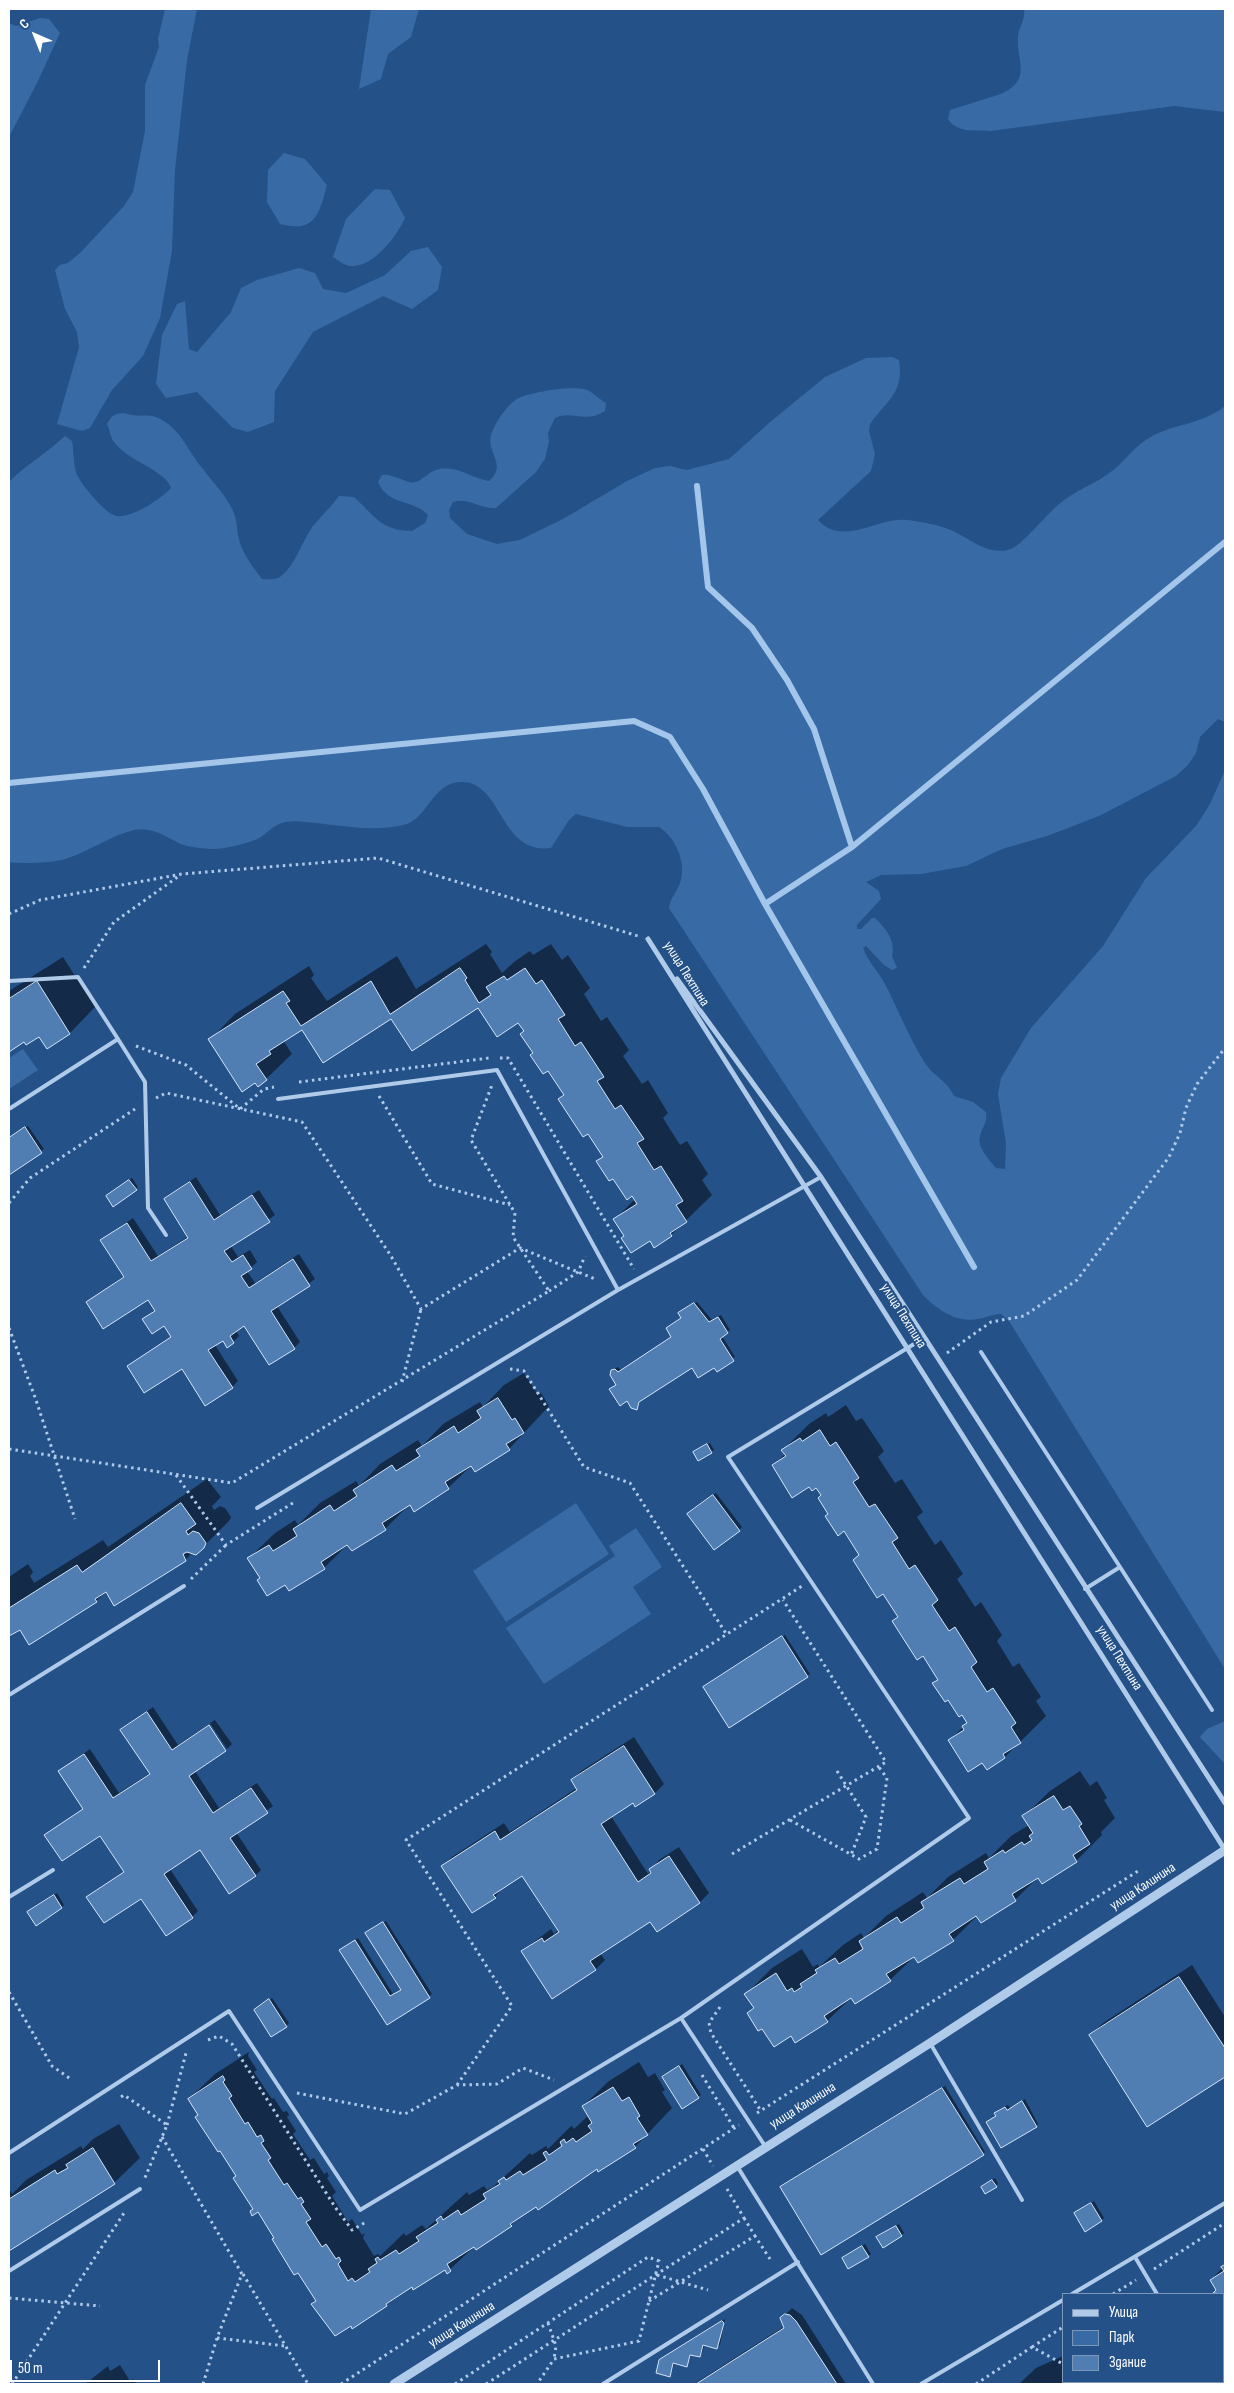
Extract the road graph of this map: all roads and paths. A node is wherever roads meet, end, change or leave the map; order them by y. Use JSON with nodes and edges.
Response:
{"nodes":[{"id":1,"x":182,"y":874,"type":"junction"},
{"id":2,"x":9,"y":914,"type":"edge"},
{"id":3,"x":648,"y":939,"type":"junction"},
{"id":4,"x":78,"y":977,"type":"junction"},
{"id":5,"x":9,"y":981,"type":"edge"},
{"id":6,"x":118,"y":1039,"type":"junction"},
{"id":7,"x":1225,"y":1048,"type":"edge"},
{"id":8,"x":508,"y":1058,"type":"junction"},
{"id":9,"x":497,"y":1070,"type":"junction"},
{"id":10,"x":372,"y":1072,"type":"junction"},
{"id":11,"x":290,"y":1084,"type":"dead end"},
{"id":12,"x":282,"y":1086,"type":"dead end"},
{"id":13,"x":374,"y":1086,"type":"junction"},
{"id":14,"x":278,"y":1099,"type":"dead end"},
{"id":15,"x":146,"y":1104,"type":"junction"},
{"id":16,"x":9,"y":1109,"type":"edge"},
{"id":17,"x":240,"y":1109,"type":"junction"},
{"id":18,"x":821,"y":1177,"type":"junction"},
{"id":19,"x":805,"y":1186,"type":"junction"},
{"id":20,"x":9,"y":1203,"type":"edge"},
{"id":21,"x":510,"y":1205,"type":"junction"},
{"id":22,"x":166,"y":1235,"type":"dead end"},
{"id":23,"x":592,"y":1242,"type":"junction"},
{"id":24,"x":520,"y":1248,"type":"junction"},
{"id":25,"x":578,"y":1272,"type":"junction"},
{"id":26,"x":640,"y":1278,"type":"junction"},
{"id":27,"x":595,"y":1279,"type":"dead end"},
{"id":28,"x":618,"y":1290,"type":"junction"},
{"id":29,"x":549,"y":1291,"type":"junction"},
{"id":30,"x":421,"y":1309,"type":"junction"},
{"id":31,"x":9,"y":1328,"type":"edge"},
{"id":32,"x":924,"y":1338,"type":"junction"},
{"id":33,"x":908,"y":1349,"type":"junction"},
{"id":34,"x":981,"y":1352,"type":"dead end"},
{"id":35,"x":939,"y":1359,"type":"junction"},
{"id":36,"x":504,"y":1367,"type":"dead end"},
{"id":37,"x":402,"y":1382,"type":"junction"},
{"id":38,"x":9,"y":1449,"type":"edge"},
{"id":39,"x":54,"y":1456,"type":"junction"},
{"id":40,"x":176,"y":1474,"type":"junction"},
{"id":41,"x":302,"y":1497,"type":"dead end"},
{"id":42,"x":257,"y":1508,"type":"dead end"},
{"id":43,"x":75,"y":1519,"type":"dead end"},
{"id":44,"x":226,"y":1545,"type":"junction"},
{"id":45,"x":1120,"y":1568,"type":"junction"},
{"id":46,"x":810,"y":1580,"type":"junction"},
{"id":47,"x":184,"y":1586,"type":"joint"},
{"id":48,"x":1085,"y":1589,"type":"junction"},
{"id":49,"x":783,"y":1600,"type":"junction"},
{"id":50,"x":727,"y":1635,"type":"junction"},
{"id":51,"x":9,"y":1695,"type":"edge"},
{"id":52,"x":1212,"y":1710,"type":"dead end"},
{"id":53,"x":878,"y":1766,"type":"junction"},
{"id":54,"x":837,"y":1771,"type":"dead end"},
{"id":55,"x":847,"y":1785,"type":"junction"},
{"id":56,"x":1225,"y":1803,"type":"edge"},
{"id":57,"x":789,"y":1820,"type":"junction"},
{"id":58,"x":1225,"y":1851,"type":"edge"},
{"id":59,"x":732,"y":1854,"type":"dead end"},
{"id":60,"x":851,"y":1855,"type":"junction"},
{"id":61,"x":53,"y":1870,"type":"dead end"},
{"id":62,"x":9,"y":1897,"type":"edge"},
{"id":63,"x":9,"y":1992,"type":"edge"},
{"id":64,"x":726,"y":2003,"type":"dead end"},
{"id":65,"x":680,"y":2018,"type":"junction"},
{"id":66,"x":200,"y":2043,"type":"dead end"},
{"id":67,"x":930,"y":2043,"type":"junction"},
{"id":68,"x":194,"y":2047,"type":"dead end"},
{"id":69,"x":700,"y":2071,"type":"dead end"},
{"id":70,"x":72,"y":2080,"type":"dead end"},
{"id":71,"x":457,"y":2085,"type":"junction"},
{"id":72,"x":568,"y":2086,"type":"junction"},
{"id":73,"x":284,"y":2096,"type":"junction"},
{"id":74,"x":761,"y":2111,"type":"dead end"},
{"id":75,"x":167,"y":2125,"type":"dead end"},
{"id":76,"x":734,"y":2128,"type":"dead end"},
{"id":77,"x":162,"y":2137,"type":"dead end"},
{"id":78,"x":765,"y":2146,"type":"junction"},
{"id":79,"x":703,"y":2148,"type":"dead end"},
{"id":80,"x":9,"y":2153,"type":"edge"},
{"id":81,"x":737,"y":2166,"type":"junction"},
{"id":82,"x":720,"y":2177,"type":"junction"},
{"id":83,"x":140,"y":2189,"type":"dead end"},
{"id":84,"x":1022,"y":2200,"type":"dead end"},
{"id":85,"x":1225,"y":2203,"type":"edge"},
{"id":86,"x":744,"y":2218,"type":"junction"},
{"id":87,"x":369,"y":2220,"type":"dead end"},
{"id":88,"x":1225,"y":2223,"type":"edge"},
{"id":89,"x":755,"y":2236,"type":"junction"},
{"id":90,"x":1135,"y":2257,"type":"junction"},
{"id":91,"x":770,"y":2259,"type":"dead end"},
{"id":92,"x":798,"y":2262,"type":"junction"},
{"id":93,"x":9,"y":2271,"type":"edge"},
{"id":94,"x":242,"y":2274,"type":"junction"},
{"id":95,"x":1145,"y":2274,"type":"junction"},
{"id":96,"x":656,"y":2275,"type":"junction"},
{"id":97,"x":680,"y":2282,"type":"junction"},
{"id":98,"x":708,"y":2290,"type":"dead end"},
{"id":99,"x":1074,"y":2293,"type":"edge"},
{"id":100,"x":1116,"y":2293,"type":"edge"},
{"id":101,"x":1156,"y":2293,"type":"edge"},
{"id":102,"x":9,"y":2298,"type":"edge"},
{"id":103,"x":649,"y":2301,"type":"junction"},
{"id":104,"x":1062,"y":2301,"type":"edge"},
{"id":105,"x":100,"y":2306,"type":"dead end"},
{"id":106,"x":548,"y":2323,"type":"junction"},
{"id":107,"x":1062,"y":2328,"type":"edge"},
{"id":108,"x":217,"y":2338,"type":"junction"},
{"id":109,"x":554,"y":2341,"type":"junction"},
{"id":110,"x":285,"y":2346,"type":"junction"},
{"id":111,"x":1032,"y":2347,"type":"junction"},
{"id":112,"x":554,"y":2359,"type":"junction"},
{"id":113,"x":1062,"y":2363,"type":"edge"},
{"id":114,"x":203,"y":2384,"type":"edge"},
{"id":115,"x":308,"y":2384,"type":"edge"},
{"id":116,"x":394,"y":2384,"type":"edge"},
{"id":117,"x":457,"y":2384,"type":"edge"},
{"id":118,"x":486,"y":2384,"type":"edge"},
{"id":119,"x":537,"y":2384,"type":"edge"},
{"id":120,"x":603,"y":2384,"type":"edge"},
{"id":121,"x":873,"y":2384,"type":"edge"},
{"id":122,"x":921,"y":2384,"type":"edge"},
{"id":123,"x":976,"y":2384,"type":"edge"}],
"edges":[{"from":1,"to":2,"type":"path"},
{"from":1,"to":3,"type":"path"},
{"from":1,"to":4,"type":"path"},
{"from":3,"to":18,"type":"street","name":"улица Пехтина"},
{"from":3,"to":19,"type":"street","name":"улица Пехтина"},
{"from":4,"to":5,"type":"lane"},
{"from":4,"to":6,"type":"lane"},
{"from":6,"to":15,"type":"lane"},
{"from":6,"to":16,"type":"lane"},
{"from":6,"to":17,"type":"path"},
{"from":7,"to":35,"type":"path"},
{"from":8,"to":9,"type":"path"},
{"from":8,"to":10,"type":"path"},
{"from":8,"to":26,"type":"path"},
{"from":9,"to":13,"type":"lane"},
{"from":9,"to":21,"type":"path"},
{"from":9,"to":23,"type":"lane"},
{"from":10,"to":11,"type":"path"},
{"from":10,"to":13,"type":"path"},
{"from":12,"to":17,"type":"path"},
{"from":13,"to":14,"type":"lane"},
{"from":13,"to":21,"type":"path"},
{"from":15,"to":17,"type":"path"},
{"from":15,"to":20,"type":"path"},
{"from":15,"to":22,"type":"lane"},
{"from":17,"to":30,"type":"path"},
{"from":18,"to":19,"type":"lane"},
{"from":18,"to":32,"type":"street","name":"улица Пехтина"},
{"from":19,"to":26,"type":"lane"},
{"from":19,"to":33,"type":"street","name":"улица Пехтина"},
{"from":21,"to":24,"type":"path"},
{"from":23,"to":25,"type":"path"},
{"from":23,"to":28,"type":"lane"},
{"from":24,"to":25,"type":"path"},
{"from":24,"to":29,"type":"path"},
{"from":24,"to":30,"type":"path"},
{"from":25,"to":27,"type":"path"},
{"from":25,"to":29,"type":"path"},
{"from":26,"to":28,"type":"lane"},
{"from":28,"to":42,"type":"lane"},
{"from":29,"to":37,"type":"path"},
{"from":30,"to":37,"type":"path"},
{"from":31,"to":39,"type":"path"},
{"from":32,"to":33,"type":"lane"},
{"from":32,"to":35,"type":"street","name":"улица Пехтина"},
{"from":33,"to":46,"type":"lane"},
{"from":33,"to":58,"type":"street","name":"улица Пехтина"},
{"from":34,"to":45,"type":"lane"},
{"from":35,"to":48,"type":"street","name":"улица Пехтина"},
{"from":36,"to":50,"type":"path"},
{"from":37,"to":40,"type":"path"},
{"from":38,"to":39,"type":"path"},
{"from":39,"to":40,"type":"path"},
{"from":39,"to":43,"type":"path"},
{"from":40,"to":44,"type":"path"},
{"from":41,"to":44,"type":"path"},
{"from":44,"to":47,"type":"path"},
{"from":45,"to":48,"type":"lane"},
{"from":45,"to":52,"type":"lane"},
{"from":46,"to":49,"type":"path"},
{"from":46,"to":65,"type":"lane"},
{"from":47,"to":51,"type":"lane"},
{"from":48,"to":56,"type":"street","name":"улица Пехтина"},
{"from":49,"to":50,"type":"path"},
{"from":49,"to":53,"type":"path"},
{"from":50,"to":71,"type":"path"},
{"from":53,"to":55,"type":"path"},
{"from":53,"to":60,"type":"path"},
{"from":54,"to":55,"type":"path"},
{"from":55,"to":57,"type":"path"},
{"from":55,"to":60,"type":"path"},
{"from":57,"to":59,"type":"path"},
{"from":57,"to":60,"type":"path"},
{"from":58,"to":67,"type":"street","name":"улица Калинина"},
{"from":61,"to":62,"type":"lane"},
{"from":63,"to":70,"type":"path"},
{"from":64,"to":74,"type":"path"},
{"from":65,"to":72,"type":"lane"},
{"from":65,"to":78,"type":"lane"},
{"from":66,"to":87,"type":"path"},
{"from":67,"to":78,"type":"street","name":"улица Калинина"},
{"from":67,"to":84,"type":"lane"},
{"from":68,"to":75,"type":"path"},
{"from":69,"to":76,"type":"path"},
{"from":71,"to":72,"type":"path"},
{"from":71,"to":73,"type":"path"},
{"from":72,"to":73,"type":"lane"},
{"from":73,"to":80,"type":"lane"},
{"from":77,"to":94,"type":"path"},
{"from":78,"to":81,"type":"street","name":"улица Калинина"},
{"from":79,"to":82,"type":"path"},
{"from":81,"to":82,"type":"street","name":"улица Калинина"},
{"from":81,"to":92,"type":"lane"},
{"from":82,"to":86,"type":"path"},
{"from":82,"to":116,"type":"street","name":"улица Калинина"},
{"from":83,"to":93,"type":"lane"},
{"from":85,"to":90,"type":"lane"},
{"from":86,"to":89,"type":"path"},
{"from":86,"to":96,"type":"path"},
{"from":88,"to":95,"type":"path"},
{"from":89,"to":91,"type":"path"},
{"from":89,"to":97,"type":"path"},
{"from":90,"to":95,"type":"lane"},
{"from":90,"to":99,"type":"lane"},
{"from":92,"to":120,"type":"lane"},
{"from":92,"to":121,"type":"lane"},
{"from":94,"to":108,"type":"path"},
{"from":94,"to":110,"type":"path"},
{"from":95,"to":100,"type":"path"},
{"from":95,"to":101,"type":"lane"},
{"from":96,"to":97,"type":"path"},
{"from":96,"to":103,"type":"path"},
{"from":96,"to":106,"type":"path"},
{"from":96,"to":109,"type":"path"},
{"from":97,"to":98,"type":"path"},
{"from":97,"to":103,"type":"path"},
{"from":102,"to":105,"type":"path"},
{"from":103,"to":112,"type":"path"},
{"from":104,"to":122,"type":"lane"},
{"from":106,"to":109,"type":"path"},
{"from":106,"to":117,"type":"path"},
{"from":107,"to":111,"type":"path"},
{"from":108,"to":110,"type":"path"},
{"from":108,"to":114,"type":"path"},
{"from":109,"to":112,"type":"path"},
{"from":109,"to":118,"type":"path"},
{"from":110,"to":115,"type":"path"},
{"from":111,"to":113,"type":"path"},
{"from":111,"to":123,"type":"path"},
{"from":112,"to":119,"type":"path"}]}
